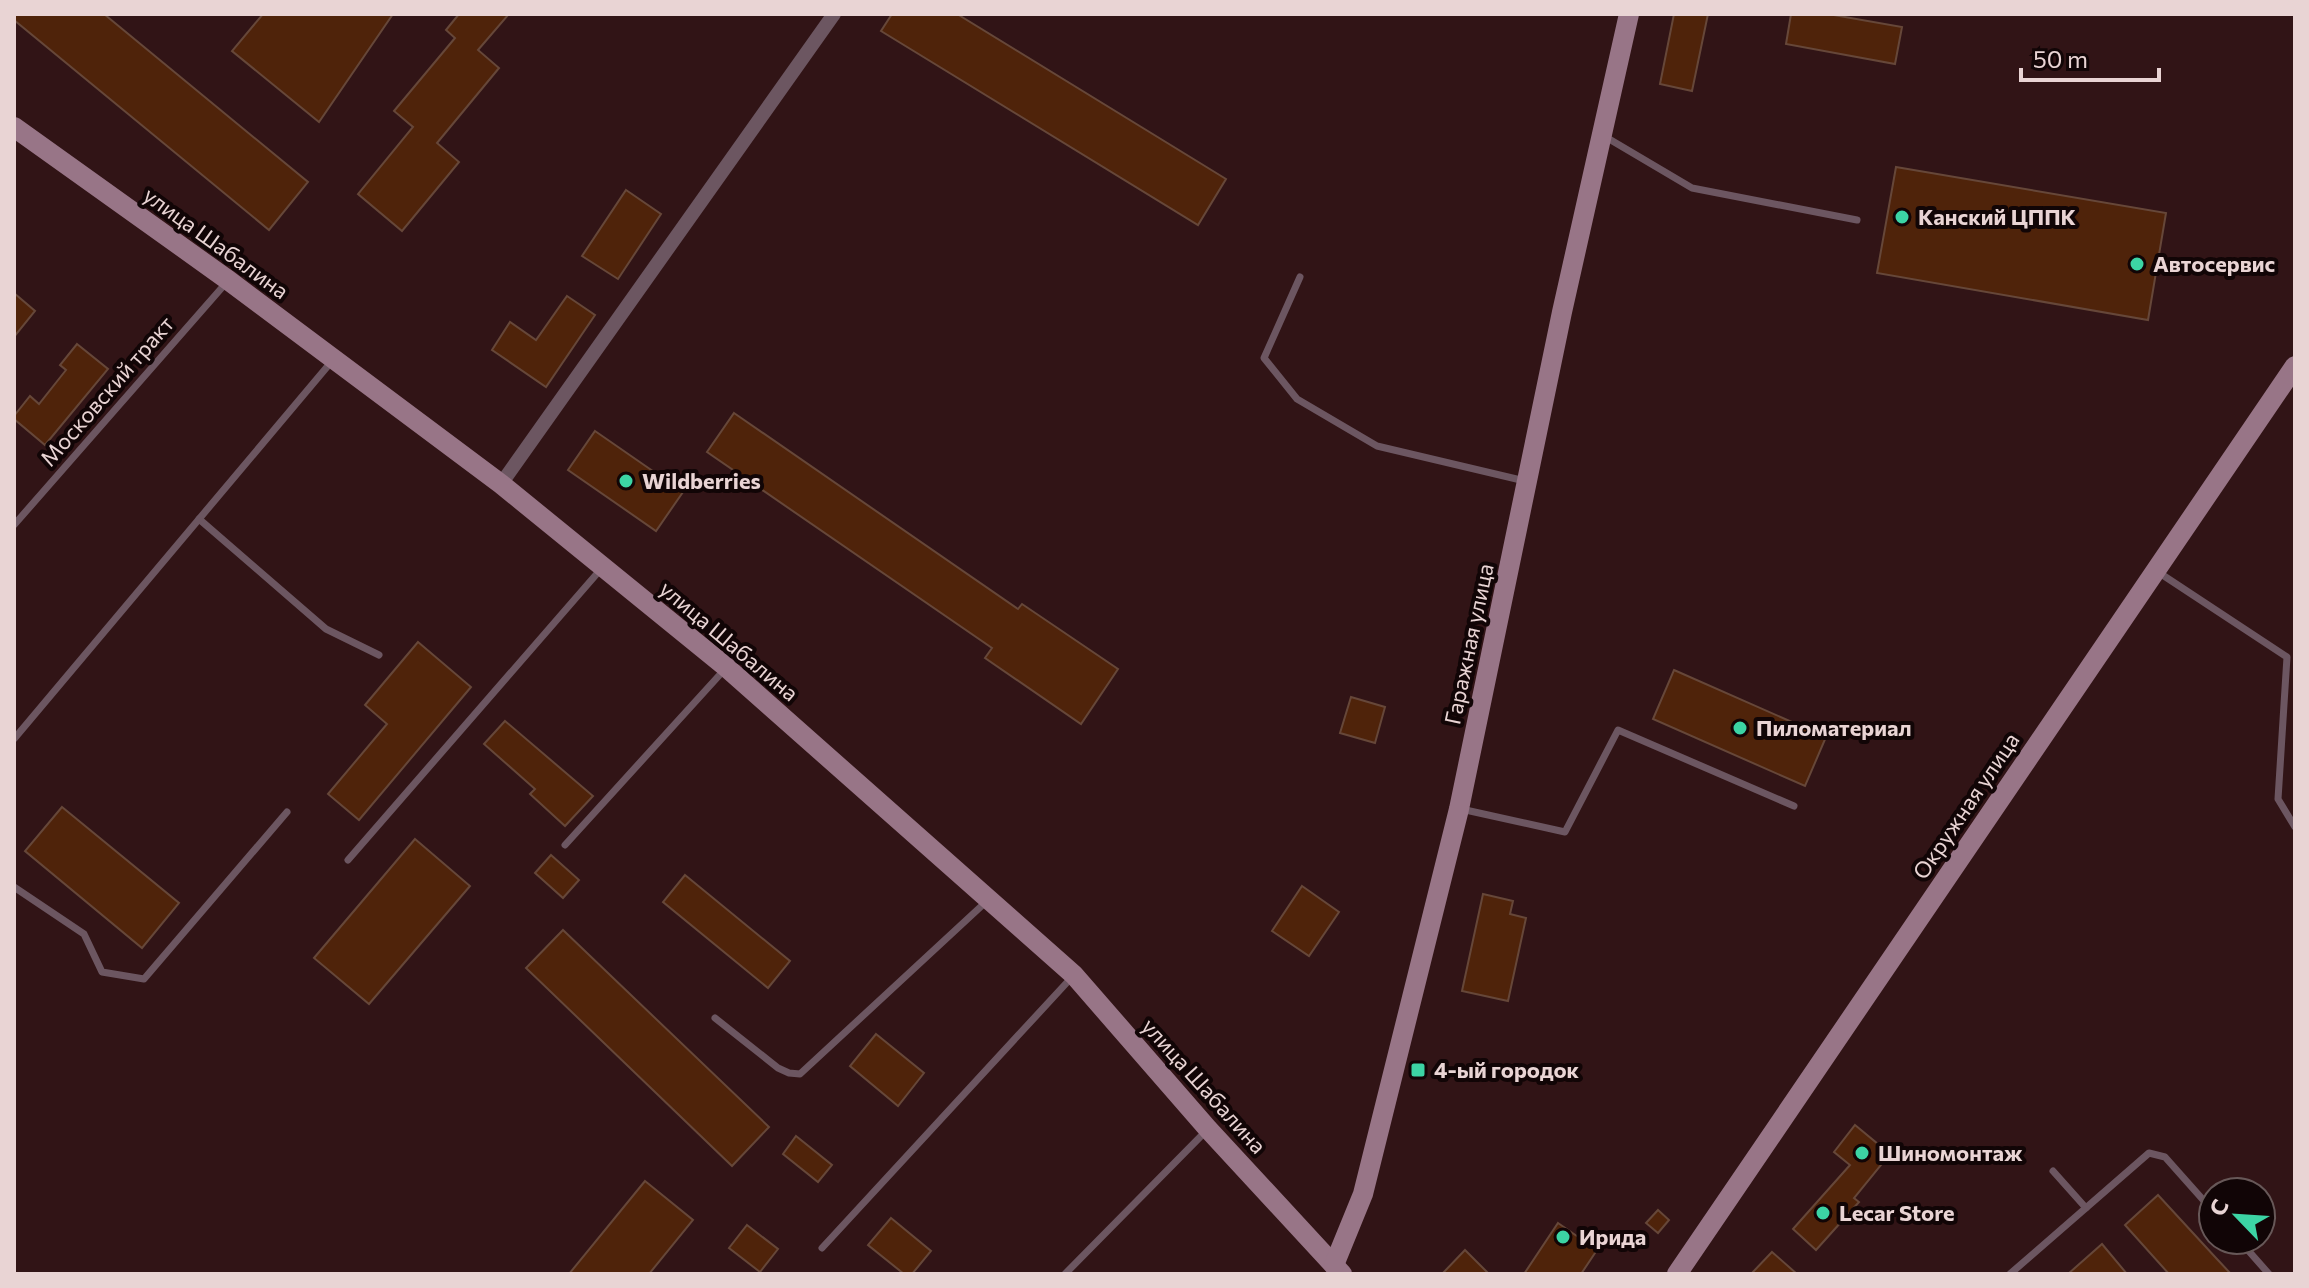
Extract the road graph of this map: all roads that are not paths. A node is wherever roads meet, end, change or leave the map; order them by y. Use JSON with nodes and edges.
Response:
{"nodes":[{"id":1,"x":834,"y":14,"type":"edge"},
{"id":2,"x":1629,"y":14,"type":"edge"},
{"id":3,"x":14,"y":127,"type":"edge"},
{"id":4,"x":1602,"y":135,"type":"junction"},
{"id":5,"x":1857,"y":220,"type":"dead end"},
{"id":6,"x":1300,"y":277,"type":"dead end"},
{"id":7,"x":228,"y":280,"type":"junction"},
{"id":8,"x":333,"y":359,"type":"junction"},
{"id":9,"x":2295,"y":366,"type":"edge"},
{"id":10,"x":1527,"y":481,"type":"junction"},
{"id":11,"x":501,"y":484,"type":"junction"},
{"id":12,"x":199,"y":519,"type":"junction"},
{"id":13,"x":14,"y":525,"type":"edge"},
{"id":14,"x":602,"y":567,"type":"junction"},
{"id":15,"x":2156,"y":570,"type":"junction"},
{"id":16,"x":379,"y":655,"type":"dead end"},
{"id":17,"x":726,"y":667,"type":"junction"},
{"id":18,"x":14,"y":739,"type":"edge"},
{"id":19,"x":1794,"y":806,"type":"dead end"},
{"id":20,"x":1459,"y":809,"type":"junction"},
{"id":21,"x":287,"y":812,"type":"dead end"},
{"id":22,"x":2295,"y":827,"type":"edge"},
{"id":23,"x":565,"y":845,"type":"dead end"},
{"id":24,"x":348,"y":860,"type":"dead end"},
{"id":25,"x":14,"y":887,"type":"edge"},
{"id":26,"x":990,"y":899,"type":"junction"},
{"id":27,"x":1074,"y":975,"type":"junction"},
{"id":28,"x":715,"y":1018,"type":"dead end"},
{"id":29,"x":1208,"y":1129,"type":"junction"},
{"id":30,"x":2053,"y":1171,"type":"dead end"},
{"id":31,"x":2197,"y":1193,"type":"edge"},
{"id":32,"x":2086,"y":1208,"type":"junction"},
{"id":33,"x":822,"y":1248,"type":"dead end"},
{"id":34,"x":2253,"y":1256,"type":"edge"},
{"id":35,"x":1334,"y":1271,"type":"edge"},
{"id":36,"x":1065,"y":1274,"type":"edge"},
{"id":37,"x":1677,"y":1274,"type":"edge"},
{"id":38,"x":2010,"y":1274,"type":"edge"},
{"id":39,"x":2269,"y":1274,"type":"edge"}],
"edges":[{"from":1,"to":11,"type":"street"},
{"from":2,"to":4,"type":"street","name":"Гаражная улица"},
{"from":3,"to":7,"type":"street","name":"улица Шабалина"},
{"from":4,"to":5,"type":"lane"},
{"from":4,"to":10,"type":"street","name":"Гаражная улица"},
{"from":6,"to":10,"type":"lane"},
{"from":7,"to":8,"type":"street","name":"улица Шабалина"},
{"from":7,"to":13,"type":"lane","name":"Московский тракт"},
{"from":8,"to":11,"type":"street","name":"улица Шабалина"},
{"from":8,"to":12,"type":"lane"},
{"from":9,"to":15,"type":"street","name":"Окружная улица"},
{"from":10,"to":20,"type":"street","name":"Гаражная улица"},
{"from":11,"to":14,"type":"street","name":"улица Шабалина"},
{"from":12,"to":16,"type":"lane"},
{"from":12,"to":18,"type":"lane"},
{"from":14,"to":17,"type":"street","name":"улица Шабалина"},
{"from":14,"to":24,"type":"lane"},
{"from":15,"to":22,"type":"lane"},
{"from":15,"to":37,"type":"street","name":"Окружная улица"},
{"from":17,"to":23,"type":"lane"},
{"from":17,"to":26,"type":"street","name":"улица Шабалина"},
{"from":19,"to":20,"type":"lane"},
{"from":20,"to":35,"type":"street","name":"Гаражная улица"},
{"from":21,"to":25,"type":"lane"},
{"from":26,"to":27,"type":"street","name":"улица Шабалина"},
{"from":26,"to":28,"type":"lane"},
{"from":27,"to":29,"type":"street","name":"улица Шабалина"},
{"from":27,"to":33,"type":"lane"},
{"from":29,"to":35,"type":"street","name":"улица Шабалина"},
{"from":29,"to":36,"type":"lane"},
{"from":30,"to":32,"type":"lane"},
{"from":31,"to":32,"type":"lane"},
{"from":32,"to":38,"type":"lane"},
{"from":34,"to":39,"type":"lane"}]}
